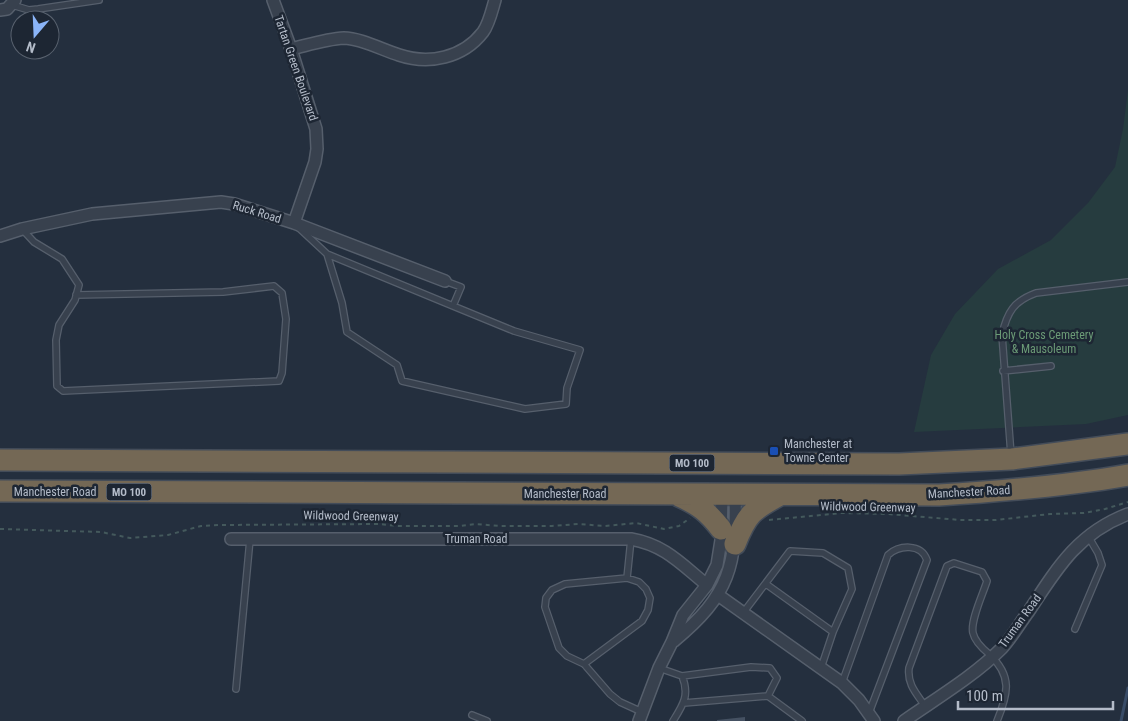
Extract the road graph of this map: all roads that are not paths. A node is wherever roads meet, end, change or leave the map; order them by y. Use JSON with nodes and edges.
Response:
{"nodes":[{"id":1,"x":99,"y":0,"type":"edge"},
{"id":2,"x":273,"y":0,"type":"edge"},
{"id":3,"x":496,"y":0,"type":"edge"},
{"id":4,"x":14,"y":2,"type":"edge"},
{"id":5,"x":0,"y":10,"type":"edge"},
{"id":6,"x":290,"y":48,"type":"junction"},
{"id":7,"x":294,"y":223,"type":"junction"},
{"id":8,"x":22,"y":229,"type":"junction"},
{"id":9,"x":0,"y":236,"type":"edge"},
{"id":10,"x":327,"y":254,"type":"junction"},
{"id":11,"x":445,"y":281,"type":"joint"},
{"id":12,"x":1128,"y":282,"type":"edge"},
{"id":13,"x":76,"y":295,"type":"junction"},
{"id":14,"x":453,"y":306,"type":"junction"},
{"id":15,"x":1051,"y":366,"type":"dead end"},
{"id":16,"x":1003,"y":371,"type":"junction"},
{"id":17,"x":1128,"y":444,"type":"edge"},
{"id":18,"x":1012,"y":459,"type":"junction"},
{"id":19,"x":0,"y":460,"type":"edge"},
{"id":20,"x":706,"y":464,"type":"junction"},
{"id":21,"x":798,"y":464,"type":"junction"},
{"id":22,"x":1128,"y":475,"type":"edge"},
{"id":23,"x":0,"y":491,"type":"edge"},
{"id":24,"x":730,"y":492,"type":"junction"},
{"id":25,"x":674,"y":494,"type":"junction"},
{"id":26,"x":780,"y":495,"type":"junction"},
{"id":27,"x":1128,"y":514,"type":"edge"},
{"id":28,"x":728,"y":536,"type":"junction"},
{"id":29,"x":1088,"y":536,"type":"junction"},
{"id":30,"x":231,"y":538,"type":"dead end"},
{"id":31,"x":250,"y":538,"type":"junction"},
{"id":32,"x":631,"y":539,"type":"junction"},
{"id":33,"x":627,"y":578,"type":"junction"},
{"id":34,"x":766,"y":584,"type":"junction"},
{"id":35,"x":707,"y":585,"type":"junction"},
{"id":36,"x":718,"y":595,"type":"junction"},
{"id":37,"x":743,"y":614,"type":"junction"},
{"id":38,"x":1075,"y":629,"type":"dead end"},
{"id":39,"x":834,"y":632,"type":"junction"},
{"id":40,"x":672,"y":642,"type":"junction"},
{"id":41,"x":992,"y":657,"type":"junction"},
{"id":42,"x":584,"y":664,"type":"junction"},
{"id":43,"x":659,"y":668,"type":"junction"},
{"id":44,"x":821,"y":668,"type":"junction"},
{"id":45,"x":682,"y":676,"type":"junction"},
{"id":46,"x":842,"y":684,"type":"junction"},
{"id":47,"x":236,"y":689,"type":"dead end"},
{"id":48,"x":768,"y":696,"type":"junction"},
{"id":49,"x":684,"y":703,"type":"junction"},
{"id":50,"x":925,"y":706,"type":"junction"},
{"id":51,"x":472,"y":715,"type":"dead end"},
{"id":52,"x":640,"y":717,"type":"edge"},
{"id":53,"x":872,"y":717,"type":"edge"},
{"id":54,"x":487,"y":721,"type":"edge"},
{"id":55,"x":672,"y":721,"type":"edge"},
{"id":56,"x":802,"y":721,"type":"edge"},
{"id":57,"x":904,"y":721,"type":"edge"},
{"id":58,"x":997,"y":721,"type":"edge"}],
"edges":[{"from":1,"to":4,"type":"lane"},
{"from":2,"to":6,"type":"street","name":"Tartan Green Boulevard"},
{"from":3,"to":6,"type":"street"},
{"from":4,"to":5,"type":"street"},
{"from":6,"to":7,"type":"street","name":"Tartan Green Boulevard"},
{"from":7,"to":8,"type":"street","name":"Ruck Road"},
{"from":7,"to":10,"type":"lane"},
{"from":7,"to":11,"type":"street","name":"Ruck Road"},
{"from":8,"to":9,"type":"street","name":"Ruck Road"},
{"from":8,"to":13,"type":"lane"},
{"from":10,"to":14,"type":"lane"},
{"from":10,"to":14,"type":"lane"},
{"from":11,"to":14,"type":"lane"},
{"from":12,"to":16,"type":"lane"},
{"from":13,"to":13,"type":"lane"},
{"from":15,"to":16,"type":"lane"},
{"from":16,"to":18,"type":"lane"},
{"from":17,"to":18,"type":"highway","number":"MO 100"},
{"from":18,"to":21,"type":"highway","number":"MO 100"},
{"from":19,"to":20,"type":"highway","number":"MO 100"},
{"from":20,"to":21,"type":"highway","number":"MO 100"},
{"from":20,"to":24,"type":"highway"},
{"from":21,"to":24,"type":"highway"},
{"from":22,"to":26,"type":"highway","name":"Manchester Road","number":"MO 100"},
{"from":23,"to":25,"type":"highway","name":"Manchester Road","number":"MO 100"},
{"from":24,"to":25,"type":"highway","name":"Manchester Road","number":"MO 100"},
{"from":24,"to":26,"type":"highway","name":"Manchester Road","number":"MO 100"},
{"from":24,"to":28,"type":"street"},
{"from":24,"to":28,"type":"street"},
{"from":25,"to":28,"type":"highway"},
{"from":26,"to":28,"type":"highway"},
{"from":27,"to":29,"type":"street","name":"Truman Road"},
{"from":28,"to":35,"type":"street"},
{"from":28,"to":36,"type":"street"},
{"from":29,"to":38,"type":"lane"},
{"from":29,"to":41,"type":"street","name":"Truman Road"},
{"from":30,"to":31,"type":"street","name":"Truman Road"},
{"from":31,"to":32,"type":"street","name":"Truman Road"},
{"from":31,"to":47,"type":"lane"},
{"from":32,"to":33,"type":"lane"},
{"from":32,"to":35,"type":"street","name":"Truman Road"},
{"from":33,"to":42,"type":"lane"},
{"from":33,"to":42,"type":"lane"},
{"from":34,"to":37,"type":"lane"},
{"from":34,"to":39,"type":"lane"},
{"from":34,"to":39,"type":"lane"},
{"from":35,"to":40,"type":"street"},
{"from":36,"to":37,"type":"street"},
{"from":36,"to":40,"type":"street"},
{"from":37,"to":44,"type":"street"},
{"from":39,"to":44,"type":"lane"},
{"from":40,"to":43,"type":"street"},
{"from":41,"to":50,"type":"street","name":"Truman Road"},
{"from":41,"to":50,"type":"lane"},
{"from":41,"to":58,"type":"lane"},
{"from":42,"to":52,"type":"lane"},
{"from":43,"to":45,"type":"lane"},
{"from":43,"to":52,"type":"street"},
{"from":44,"to":46,"type":"street"},
{"from":45,"to":48,"type":"lane"},
{"from":45,"to":49,"type":"lane"},
{"from":46,"to":53,"type":"street"},
{"from":46,"to":53,"type":"lane"},
{"from":48,"to":49,"type":"lane"},
{"from":48,"to":56,"type":"lane"},
{"from":49,"to":55,"type":"lane"},
{"from":50,"to":57,"type":"street","name":"Truman Road"},
{"from":51,"to":54,"type":"lane"}]}
